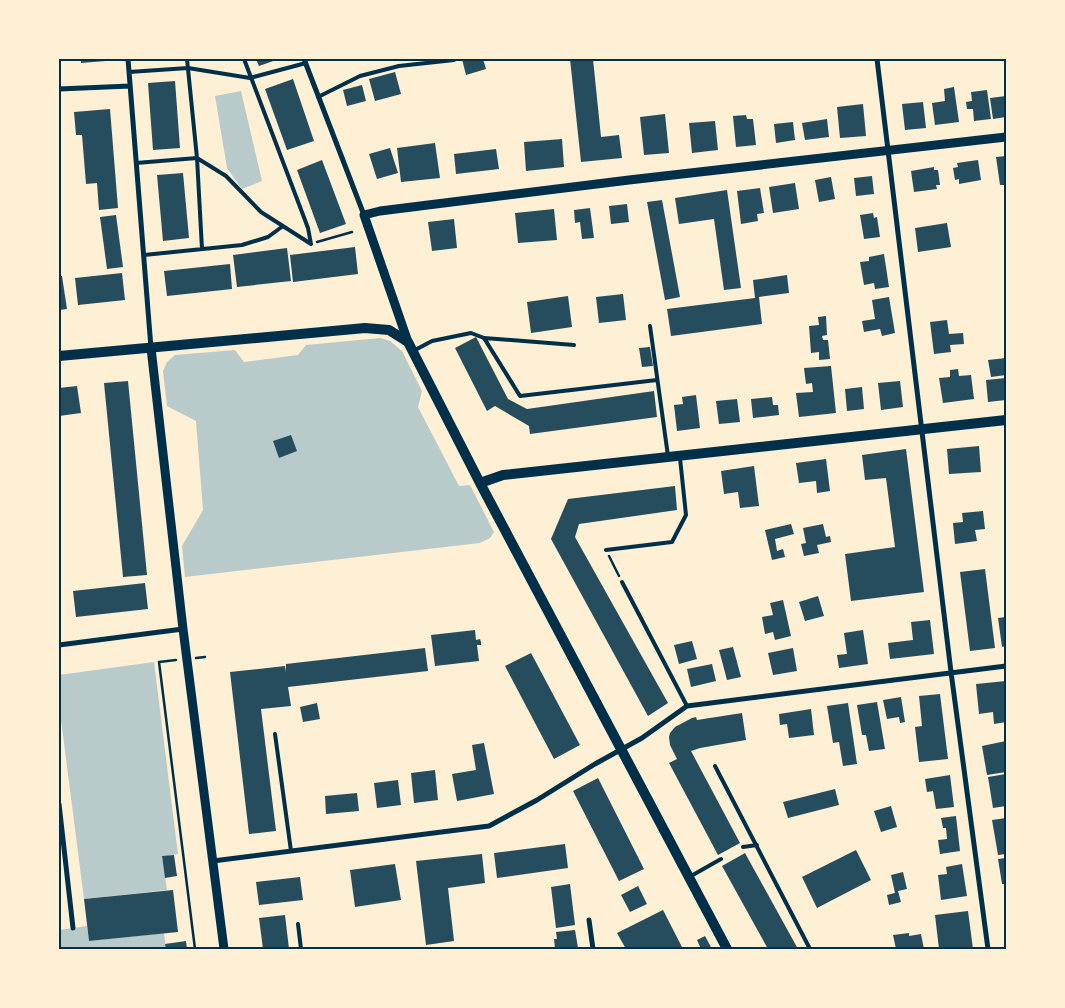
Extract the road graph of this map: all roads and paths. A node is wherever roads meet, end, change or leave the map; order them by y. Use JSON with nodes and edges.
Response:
{"nodes":[{"id":1,"x":128,"y":59,"type":"edge"},
{"id":2,"x":187,"y":59,"type":"edge"},
{"id":3,"x":244,"y":59,"type":"edge"},
{"id":4,"x":877,"y":59,"type":"edge"},
{"id":5,"x":454,"y":60,"type":"edge"},
{"id":6,"x":305,"y":61,"type":"edge"},
{"id":7,"x":188,"y":68,"type":"junction"},
{"id":8,"x":129,"y":72,"type":"junction"},
{"id":9,"x":250,"y":78,"type":"junction"},
{"id":10,"x":130,"y":86,"type":"junction"},
{"id":11,"x":59,"y":89,"type":"edge"},
{"id":12,"x":318,"y":97,"type":"junction"},
{"id":13,"x":1006,"y":137,"type":"edge"},
{"id":14,"x":887,"y":150,"type":"junction"},
{"id":15,"x":198,"y":158,"type":"junction"},
{"id":16,"x":136,"y":164,"type":"junction"},
{"id":17,"x":364,"y":216,"type":"junction"},
{"id":18,"x":283,"y":226,"type":"junction"},
{"id":19,"x":352,"y":232,"type":"dead end"},
{"id":20,"x":311,"y":244,"type":"junction"},
{"id":21,"x":202,"y":249,"type":"junction"},
{"id":22,"x":144,"y":255,"type":"junction"},
{"id":23,"x":650,"y":326,"type":"dead end"},
{"id":24,"x":484,"y":338,"type":"junction"},
{"id":25,"x":574,"y":345,"type":"dead end"},
{"id":26,"x":410,"y":346,"type":"junction"},
{"id":27,"x":151,"y":348,"type":"junction"},
{"id":28,"x":59,"y":356,"type":"edge"},
{"id":29,"x":658,"y":380,"type":"junction"},
{"id":30,"x":1006,"y":420,"type":"edge"},
{"id":31,"x":922,"y":429,"type":"junction"},
{"id":32,"x":679,"y":455,"type":"junction"},
{"id":33,"x":668,"y":456,"type":"junction"},
{"id":34,"x":480,"y":483,"type":"junction"},
{"id":35,"x":606,"y":550,"type":"joint"},
{"id":36,"x":622,"y":582,"type":"joint"},
{"id":37,"x":183,"y":629,"type":"junction"},
{"id":38,"x":59,"y":646,"type":"edge"},
{"id":39,"x":205,"y":657,"type":"dead end"},
{"id":40,"x":187,"y":659,"type":"junction"},
{"id":41,"x":1006,"y":666,"type":"edge"},
{"id":42,"x":951,"y":672,"type":"junction"},
{"id":43,"x":687,"y":706,"type":"junction"},
{"id":44,"x":276,"y":734,"type":"dead end"},
{"id":45,"x":622,"y":749,"type":"junction"},
{"id":46,"x":715,"y":766,"type":"dead end"},
{"id":47,"x":59,"y":804,"type":"edge"},
{"id":48,"x":757,"y":845,"type":"junction"},
{"id":49,"x":743,"y":847,"type":"dead end"},
{"id":50,"x":291,"y":851,"type":"junction"},
{"id":51,"x":721,"y":859,"type":"dead end"},
{"id":52,"x":213,"y":861,"type":"junction"},
{"id":53,"x":689,"y":878,"type":"junction"},
{"id":54,"x":589,"y":920,"type":"dead end"},
{"id":55,"x":298,"y":924,"type":"dead end"},
{"id":56,"x":73,"y":928,"type":"dead end"},
{"id":57,"x":195,"y":949,"type":"edge"},
{"id":58,"x":224,"y":949,"type":"edge"},
{"id":59,"x":300,"y":949,"type":"edge"},
{"id":60,"x":593,"y":949,"type":"edge"},
{"id":61,"x":727,"y":949,"type":"edge"},
{"id":62,"x":810,"y":949,"type":"edge"},
{"id":63,"x":988,"y":949,"type":"edge"}],
"edges":[{"from":1,"to":8,"type":"street"},
{"from":2,"to":7,"type":"lane"},
{"from":3,"to":9,"type":"lane"},
{"from":4,"to":14,"type":"street"},
{"from":5,"to":12,"type":"lane"},
{"from":6,"to":9,"type":"lane"},
{"from":6,"to":12,"type":"street"},
{"from":7,"to":8,"type":"lane"},
{"from":7,"to":9,"type":"lane"},
{"from":7,"to":15,"type":"lane"},
{"from":8,"to":10,"type":"street"},
{"from":9,"to":20,"type":"lane"},
{"from":10,"to":11,"type":"street"},
{"from":10,"to":16,"type":"street"},
{"from":12,"to":17,"type":"street"},
{"from":13,"to":14,"type":"street"},
{"from":14,"to":17,"type":"street"},
{"from":14,"to":31,"type":"street"},
{"from":15,"to":16,"type":"lane"},
{"from":15,"to":18,"type":"lane"},
{"from":15,"to":21,"type":"lane"},
{"from":16,"to":22,"type":"street"},
{"from":17,"to":26,"type":"street"},
{"from":18,"to":20,"type":"lane"},
{"from":18,"to":21,"type":"lane"},
{"from":19,"to":20,"type":"path"},
{"from":21,"to":22,"type":"lane"},
{"from":22,"to":27,"type":"street"},
{"from":23,"to":29,"type":"lane"},
{"from":24,"to":25,"type":"lane"},
{"from":24,"to":26,"type":"lane"},
{"from":24,"to":29,"type":"lane"},
{"from":26,"to":27,"type":"main road"},
{"from":26,"to":34,"type":"main road"},
{"from":27,"to":28,"type":"main road"},
{"from":27,"to":37,"type":"street"},
{"from":29,"to":33,"type":"lane"},
{"from":30,"to":31,"type":"main road"},
{"from":31,"to":32,"type":"main road"},
{"from":31,"to":42,"type":"street"},
{"from":32,"to":33,"type":"main road"},
{"from":32,"to":35,"type":"lane"},
{"from":33,"to":34,"type":"main road"},
{"from":34,"to":45,"type":"main road"},
{"from":35,"to":36,"type":"path"},
{"from":36,"to":43,"type":"lane"},
{"from":37,"to":38,"type":"street"},
{"from":37,"to":40,"type":"street"},
{"from":39,"to":40,"type":"path"},
{"from":40,"to":52,"type":"street"},
{"from":40,"to":57,"type":"path"},
{"from":41,"to":42,"type":"street"},
{"from":42,"to":43,"type":"street"},
{"from":42,"to":63,"type":"street"},
{"from":43,"to":45,"type":"street"},
{"from":44,"to":50,"type":"lane"},
{"from":45,"to":50,"type":"street"},
{"from":45,"to":53,"type":"main road"},
{"from":46,"to":48,"type":"lane"},
{"from":47,"to":56,"type":"street"},
{"from":48,"to":49,"type":"lane"},
{"from":48,"to":62,"type":"lane"},
{"from":50,"to":52,"type":"street"},
{"from":51,"to":53,"type":"lane"},
{"from":52,"to":58,"type":"street"},
{"from":53,"to":61,"type":"main road"},
{"from":54,"to":60,"type":"street"},
{"from":55,"to":59,"type":"lane"}]}
